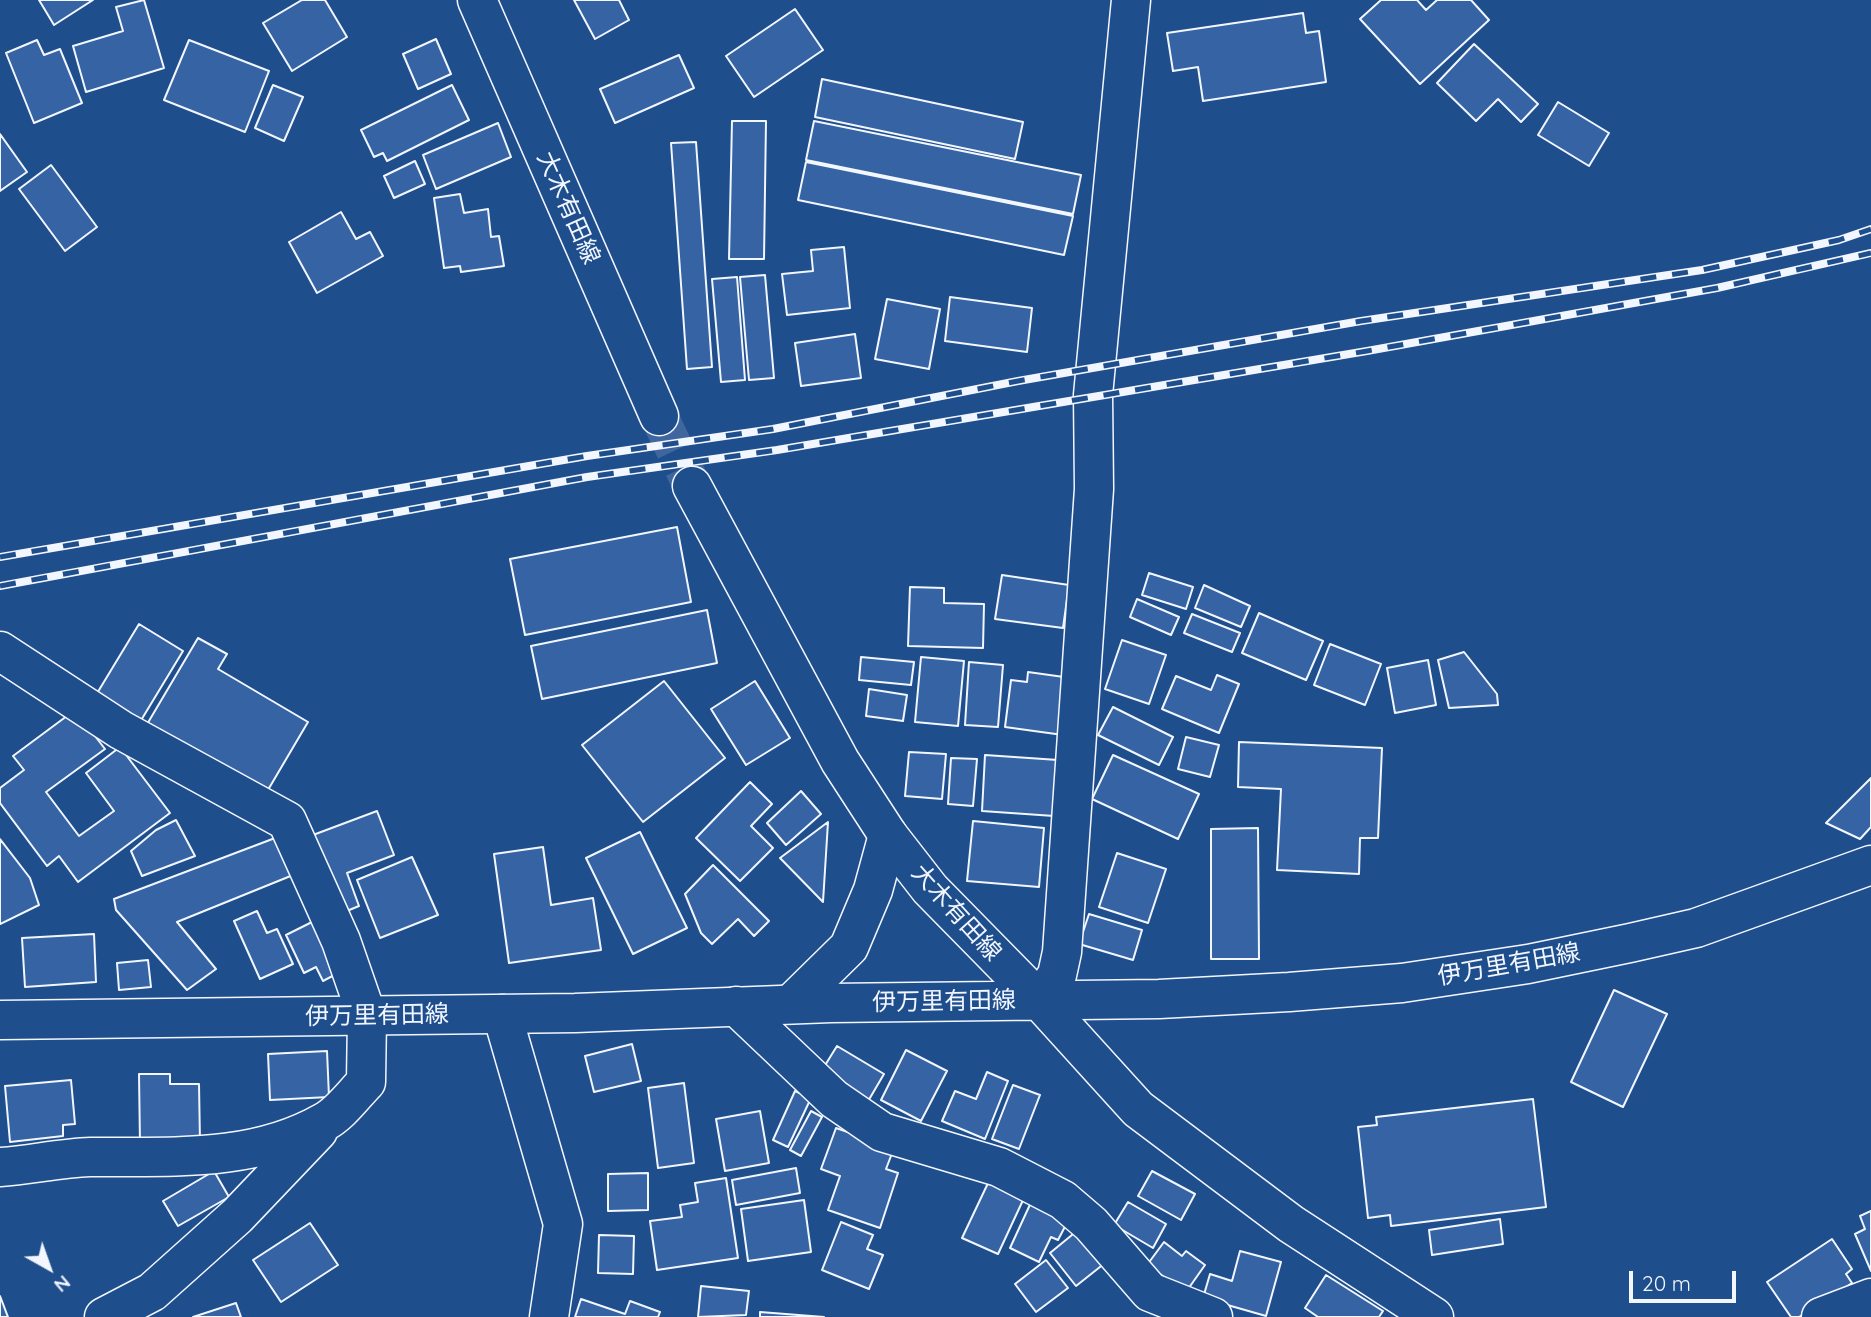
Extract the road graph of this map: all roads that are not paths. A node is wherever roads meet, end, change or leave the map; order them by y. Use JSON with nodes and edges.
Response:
{"nodes":[{"id":1,"x":477,"y":0,"type":"edge"},
{"id":2,"x":1131,"y":0,"type":"edge"},
{"id":3,"x":659,"y":416,"type":"tunnel mouth"},
{"id":4,"x":692,"y":486,"type":"tunnel mouth"},
{"id":5,"x":0,"y":651,"type":"edge"},
{"id":6,"x":888,"y":835,"type":"junction"},
{"id":7,"x":1871,"y":865,"type":"edge"},
{"id":8,"x":1040,"y":1000,"type":"junction"},
{"id":9,"x":791,"y":1004,"type":"junction"},
{"id":10,"x":736,"y":1006,"type":"junction"},
{"id":11,"x":502,"y":1014,"type":"junction"},
{"id":12,"x":367,"y":1016,"type":"junction"},
{"id":13,"x":0,"y":1020,"type":"edge"},
{"id":14,"x":326,"y":1122,"type":"junction"},
{"id":15,"x":0,"y":1167,"type":"edge"},
{"id":16,"x":1871,"y":1298,"type":"edge"},
{"id":17,"x":156,"y":1305,"type":"edge"},
{"id":18,"x":104,"y":1317,"type":"edge"},
{"id":19,"x":549,"y":1317,"type":"edge"},
{"id":20,"x":1213,"y":1317,"type":"edge"},
{"id":21,"x":1434,"y":1317,"type":"edge"},
{"id":22,"x":1821,"y":1317,"type":"edge"}],
"edges":[{"from":1,"to":3,"type":"main road","name":"大木有田線"},
{"from":2,"to":8,"type":"main road"},
{"from":4,"to":6,"type":"main road","name":"大木有田線"},
{"from":5,"to":12,"type":"main road"},
{"from":6,"to":8,"type":"main road","name":"大木有田線"},
{"from":6,"to":9,"type":"main road"},
{"from":7,"to":8,"type":"main road","name":"伊万里有田線"},
{"from":8,"to":9,"type":"main road","name":"伊万里有田線"},
{"from":8,"to":21,"type":"main road","name":"大木有田線"},
{"from":9,"to":10,"type":"main road","name":"伊万里有田線"},
{"from":10,"to":11,"type":"main road","name":"伊万里有田線"},
{"from":10,"to":20,"type":"main road"},
{"from":11,"to":12,"type":"main road","name":"伊万里有田線"},
{"from":11,"to":19,"type":"main road"},
{"from":12,"to":13,"type":"main road","name":"伊万里有田線"},
{"from":12,"to":14,"type":"main road"},
{"from":14,"to":15,"type":"main road"},
{"from":14,"to":17,"type":"main road"},
{"from":16,"to":22,"type":"main road"},
{"from":17,"to":18,"type":"main road"}]}
